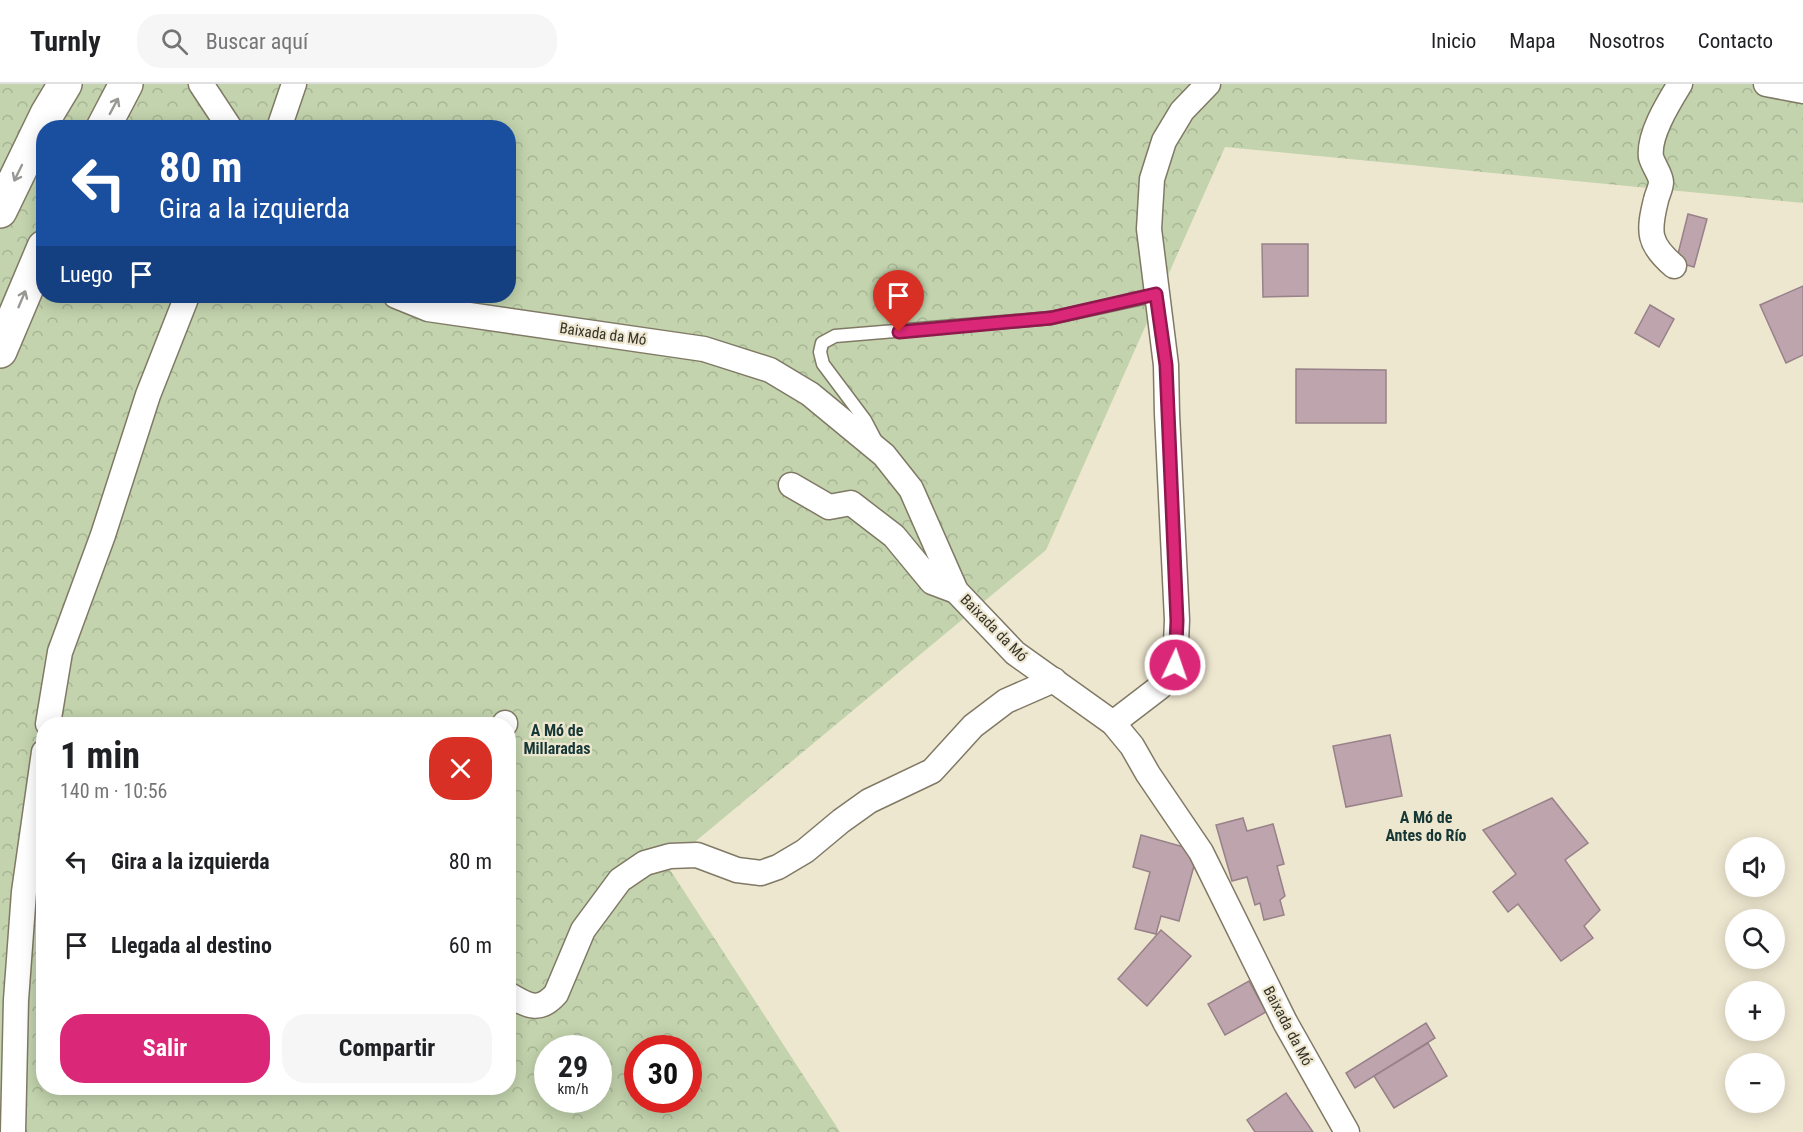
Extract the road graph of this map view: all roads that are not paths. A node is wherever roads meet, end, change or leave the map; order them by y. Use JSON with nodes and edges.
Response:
{"nodes":[{"id":1,"x":64,"y":84,"type":"edge"},
{"id":2,"x":126,"y":84,"type":"edge"},
{"id":3,"x":201,"y":84,"type":"edge"},
{"id":4,"x":294,"y":84,"type":"edge"},
{"id":5,"x":1208,"y":84,"type":"edge"},
{"id":6,"x":1680,"y":84,"type":"edge"},
{"id":7,"x":1766,"y":84,"type":"edge"},
{"id":8,"x":1803,"y":91,"type":"edge"},
{"id":9,"x":44,"y":120,"type":"edge"},
{"id":10,"x":107,"y":120,"type":"edge"},
{"id":11,"x":225,"y":120,"type":"edge"},
{"id":12,"x":282,"y":120,"type":"edge"},
{"id":13,"x":36,"y":137,"type":"edge"},
{"id":14,"x":0,"y":211,"type":"edge"},
{"id":15,"x":1674,"y":266,"type":"dead end"},
{"id":16,"x":36,"y":267,"type":"edge"},
{"id":17,"x":1156,"y":294,"type":"junction"},
{"id":18,"x":185,"y":303,"type":"edge"},
{"id":19,"x":413,"y":303,"type":"edge"},
{"id":20,"x":0,"y":351,"type":"edge"},
{"id":21,"x":884,"y":455,"type":"junction"},
{"id":22,"x":791,"y":485,"type":"dead end"},
{"id":23,"x":956,"y":591,"type":"junction"},
{"id":24,"x":1054,"y":680,"type":"junction"},
{"id":25,"x":49,"y":717,"type":"edge"},
{"id":26,"x":1113,"y":723,"type":"junction"},
{"id":27,"x":36,"y":809,"type":"edge"},
{"id":28,"x":516,"y":999,"type":"edge"},
{"id":29,"x":14,"y":1132,"type":"edge"},
{"id":30,"x":1347,"y":1132,"type":"edge"}],
"edges":[{"from":1,"to":9,"type":"highway","one_way":true},
{"from":10,"to":2,"type":"highway","one_way":true},
{"from":3,"to":11,"type":"street"},
{"from":4,"to":12,"type":"street"},
{"from":5,"to":17,"type":"street"},
{"from":6,"to":15,"type":"street"},
{"from":7,"to":8,"type":"street"},
{"from":13,"to":14,"type":"highway","one_way":true},
{"from":20,"to":16,"type":"highway","one_way":true},
{"from":17,"to":21,"type":"lane"},
{"from":17,"to":26,"type":"street"},
{"from":18,"to":25,"type":"street"},
{"from":19,"to":21,"type":"street","name":"Baixada da Mó"},
{"from":21,"to":23,"type":"street","name":"Baixada da Mó"},
{"from":22,"to":23,"type":"street"},
{"from":23,"to":24,"type":"street","name":"Baixada da Mó"},
{"from":24,"to":26,"type":"street","name":"Baixada da Mó"},
{"from":24,"to":28,"type":"street"},
{"from":26,"to":30,"type":"street","name":"Baixada da Mó"},
{"from":27,"to":29,"type":"street"}]}
